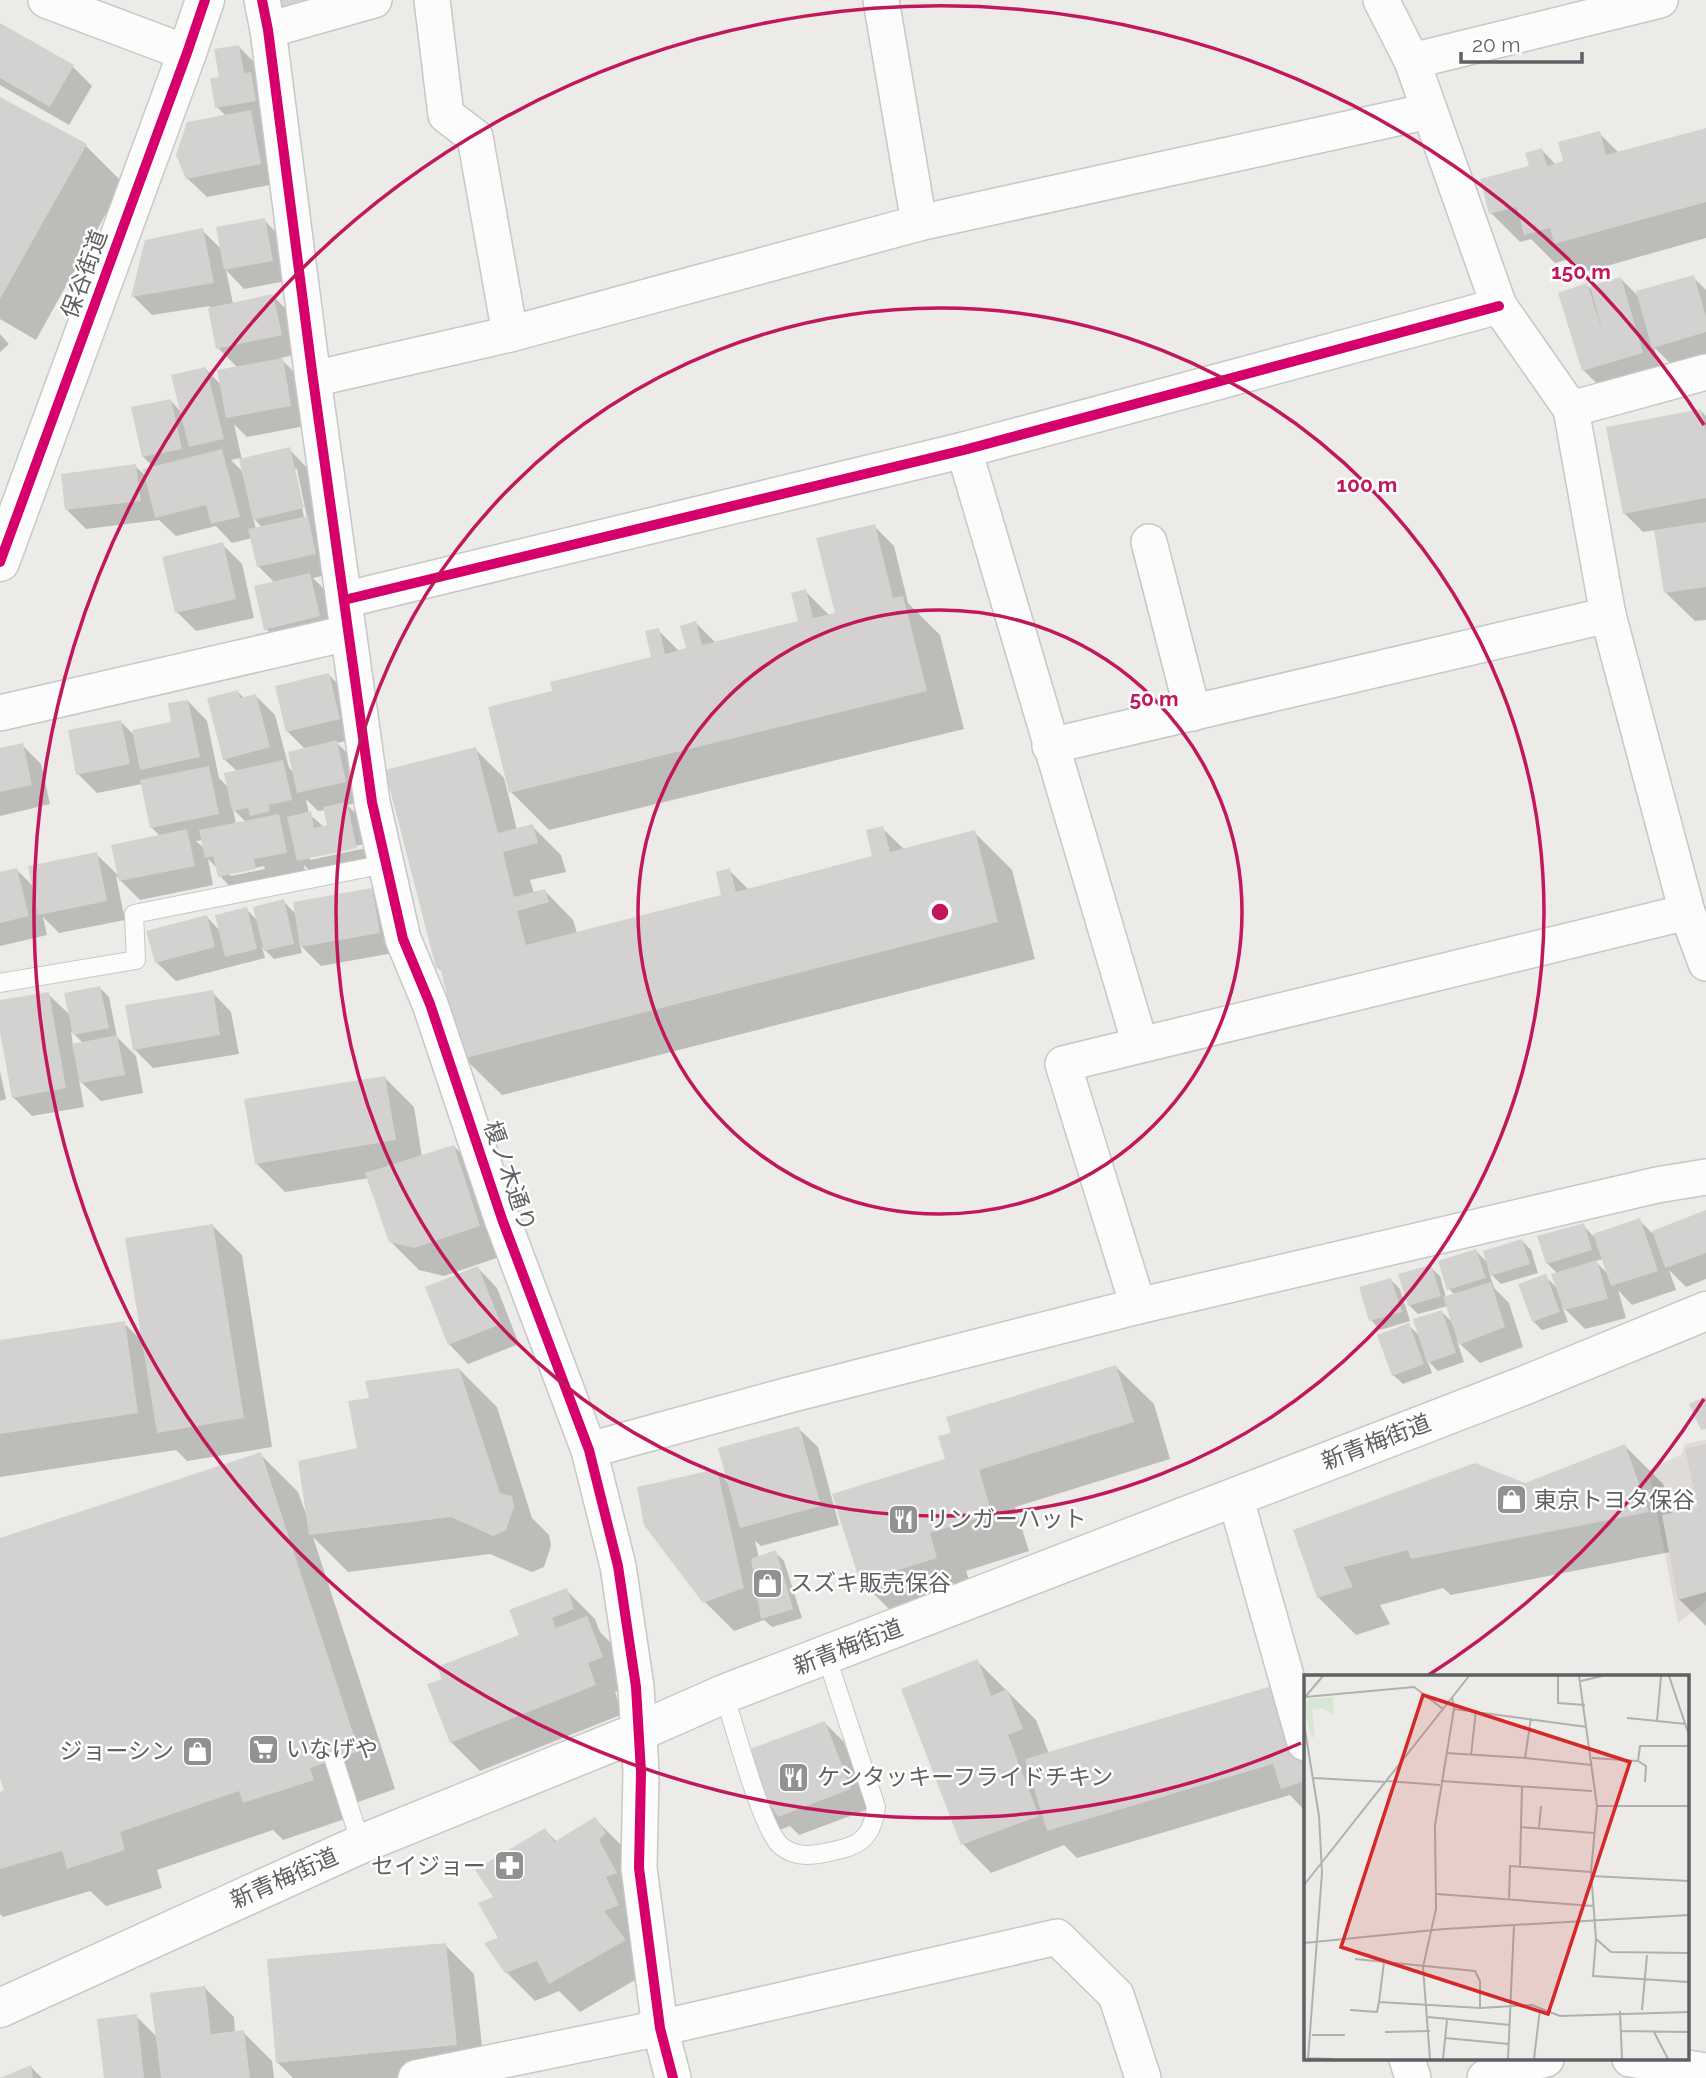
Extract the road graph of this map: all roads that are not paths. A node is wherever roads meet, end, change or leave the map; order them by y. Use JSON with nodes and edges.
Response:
{"nodes":[{"id":1,"x":46,"y":0,"type":"edge"},
{"id":2,"x":205,"y":0,"type":"edge"},
{"id":3,"x":374,"y":0,"type":"edge"},
{"id":4,"x":432,"y":0,"type":"edge"},
{"id":5,"x":881,"y":0,"type":"edge"},
{"id":6,"x":1381,"y":0,"type":"edge"},
{"id":7,"x":1660,"y":0,"type":"edge"},
{"id":8,"x":265,"y":15,"type":"edge"},
{"id":9,"x":187,"y":53,"type":"junction"},
{"id":10,"x":1412,"y":61,"type":"junction"},
{"id":11,"x":1430,"y":111,"type":"junction"},
{"id":12,"x":919,"y":223,"type":"junction"},
{"id":13,"x":1499,"y":306,"type":"junction"},
{"id":14,"x":510,"y":334,"type":"junction"},
{"id":15,"x":1706,"y":372,"type":"edge"},
{"id":16,"x":313,"y":379,"type":"junction"},
{"id":17,"x":1571,"y":409,"type":"junction"},
{"id":18,"x":964,"y":450,"type":"junction"},
{"id":19,"x":1149,"y":542,"type":"dead end"},
{"id":20,"x":0,"y":562,"type":"edge"},
{"id":21,"x":1608,"y":615,"type":"junction"},
{"id":22,"x":346,"y":616,"type":"junction"},
{"id":23,"x":0,"y":713,"type":"edge"},
{"id":24,"x":1194,"y":713,"type":"junction"},
{"id":25,"x":1050,"y":746,"type":"junction"},
{"id":26,"x":385,"y":864,"type":"junction"},
{"id":27,"x":1699,"y":939,"type":"edge"},
{"id":28,"x":0,"y":983,"type":"edge"},
{"id":29,"x":1140,"y":1044,"type":"junction"},
{"id":30,"x":1706,"y":1177,"type":"edge"},
{"id":31,"x":1139,"y":1306,"type":"junction"},
{"id":32,"x":1706,"y":1311,"type":"edge"},
{"id":33,"x":589,"y":1450,"type":"junction"},
{"id":34,"x":1236,"y":1496,"type":"junction"},
{"id":35,"x":826,"y":1655,"type":"junction"},
{"id":36,"x":724,"y":1694,"type":"junction"},
{"id":37,"x":638,"y":1732,"type":"junction"},
{"id":38,"x":1304,"y":1739,"type":"edge"},
{"id":39,"x":334,"y":1760,"type":"dead end"},
{"id":40,"x":361,"y":1844,"type":"junction"},
{"id":41,"x":0,"y":2008,"type":"edge"},
{"id":42,"x":660,"y":2028,"type":"junction"},
{"id":43,"x":1407,"y":2060,"type":"edge"},
{"id":44,"x":1542,"y":2060,"type":"edge"},
{"id":45,"x":1636,"y":2060,"type":"edge"},
{"id":46,"x":1642,"y":2060,"type":"edge"},
{"id":47,"x":1706,"y":2071,"type":"edge"},
{"id":48,"x":416,"y":2078,"type":"edge"},
{"id":49,"x":673,"y":2078,"type":"edge"},
{"id":50,"x":1143,"y":2078,"type":"edge"},
{"id":51,"x":1413,"y":2078,"type":"edge"},
{"id":52,"x":1485,"y":2078,"type":"edge"},
{"id":53,"x":1639,"y":2078,"type":"edge"}],
"edges":[{"from":1,"to":9,"type":"street"},
{"from":2,"to":9,"type":"main road","name":"保谷街道"},
{"from":3,"to":8,"type":"street"},
{"from":4,"to":14,"type":"street"},
{"from":5,"to":12,"type":"street"},
{"from":6,"to":10,"type":"street"},
{"from":7,"to":10,"type":"street"},
{"from":8,"to":16,"type":"street","name":"榎ノ木通り"},
{"from":9,"to":20,"type":"main road","name":"保谷街道"},
{"from":10,"to":11,"type":"street"},
{"from":11,"to":12,"type":"street"},
{"from":11,"to":13,"type":"street"},
{"from":12,"to":14,"type":"street"},
{"from":13,"to":17,"type":"street"},
{"from":13,"to":18,"type":"street"},
{"from":14,"to":16,"type":"street"},
{"from":15,"to":17,"type":"street"},
{"from":16,"to":22,"type":"street","name":"榎ノ木通り"},
{"from":17,"to":21,"type":"street"},
{"from":18,"to":22,"type":"street"},
{"from":18,"to":25,"type":"street"},
{"from":19,"to":24,"type":"street"},
{"from":21,"to":24,"type":"street"},
{"from":21,"to":27,"type":"street"},
{"from":22,"to":23,"type":"street"},
{"from":22,"to":26,"type":"street","name":"榎ノ木通り"},
{"from":24,"to":25,"type":"street"},
{"from":25,"to":29,"type":"street"},
{"from":26,"to":28,"type":"lane"},
{"from":26,"to":33,"type":"street","name":"榎ノ木通り"},
{"from":27,"to":29,"type":"street"},
{"from":29,"to":31,"type":"street"},
{"from":30,"to":31,"type":"street"},
{"from":31,"to":33,"type":"street"},
{"from":32,"to":34,"type":"main road","name":"新青梅街道"},
{"from":33,"to":37,"type":"street","name":"榎ノ木通り"},
{"from":34,"to":35,"type":"main road","name":"新青梅街道"},
{"from":34,"to":38,"type":"street"},
{"from":35,"to":36,"type":"main road","name":"新青梅街道"},
{"from":35,"to":36,"type":"lane"},
{"from":36,"to":37,"type":"main road","name":"新青梅街道"},
{"from":37,"to":40,"type":"main road","name":"新青梅街道"},
{"from":37,"to":42,"type":"street","name":"榎ノ木通り"},
{"from":39,"to":40,"type":"lane"},
{"from":40,"to":41,"type":"main road","name":"新青梅街道"},
{"from":42,"to":48,"type":"street"},
{"from":42,"to":49,"type":"street","name":"榎ノ木通り"},
{"from":42,"to":50,"type":"street"},
{"from":43,"to":51,"type":"street"},
{"from":44,"to":52,"type":"street"},
{"from":45,"to":53,"type":"street"},
{"from":46,"to":47,"type":"street"}]}
